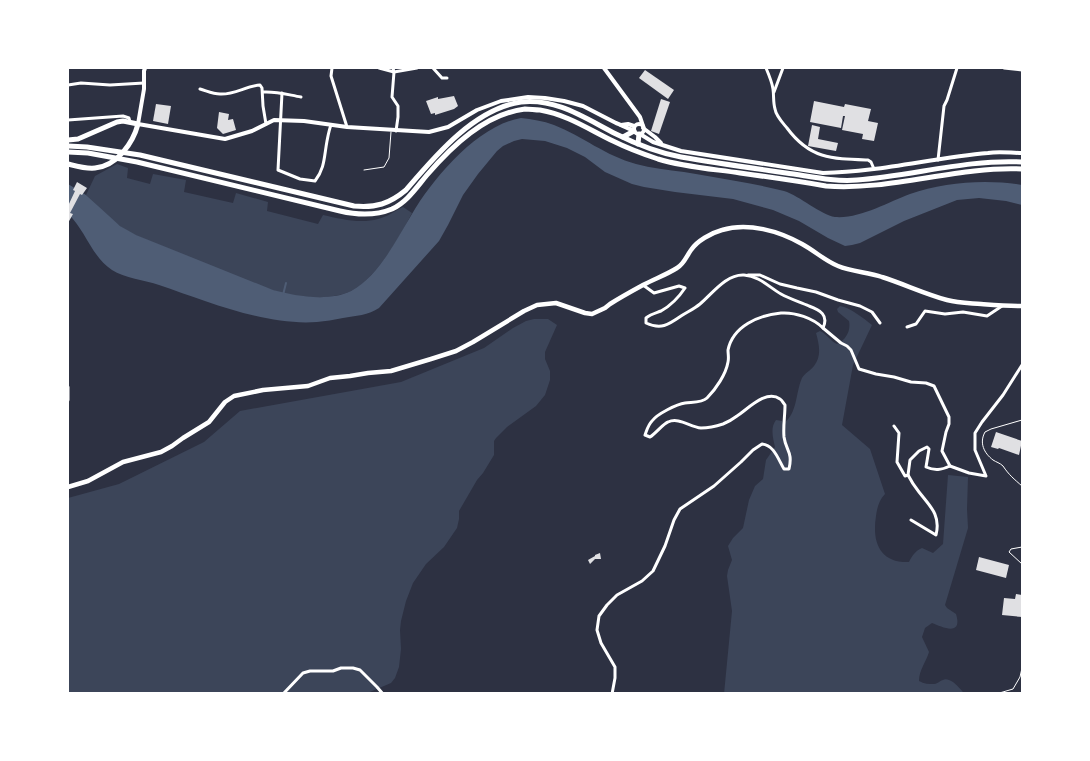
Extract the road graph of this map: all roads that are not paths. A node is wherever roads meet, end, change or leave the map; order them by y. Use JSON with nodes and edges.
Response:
{"nodes":[{"id":1,"x":145,"y":68,"type":"edge"},
{"id":2,"x":332,"y":68,"type":"edge"},
{"id":3,"x":379,"y":68,"type":"edge"},
{"id":4,"x":417,"y":68,"type":"edge"},
{"id":5,"x":433,"y":68,"type":"edge"},
{"id":6,"x":604,"y":68,"type":"edge"},
{"id":7,"x":766,"y":68,"type":"edge"},
{"id":8,"x":783,"y":68,"type":"edge"},
{"id":9,"x":957,"y":68,"type":"edge"},
{"id":10,"x":1004,"y":68,"type":"edge"},
{"id":11,"x":394,"y":70,"type":"edge"},
{"id":12,"x":1022,"y":70,"type":"edge"},
{"id":13,"x":446,"y":78,"type":"dead end"},
{"id":14,"x":144,"y":83,"type":"junction"},
{"id":15,"x":68,"y":85,"type":"edge"},
{"id":16,"x":200,"y":90,"type":"dead end"},
{"id":17,"x":263,"y":92,"type":"junction"},
{"id":18,"x":282,"y":93,"type":"junction"},
{"id":19,"x":774,"y":93,"type":"junction"},
{"id":20,"x":301,"y":97,"type":"dead end"},
{"id":21,"x":636,"y":112,"type":"junction"},
{"id":22,"x":68,"y":120,"type":"edge"},
{"id":23,"x":281,"y":120,"type":"junction"},
{"id":24,"x":130,"y":122,"type":"junction"},
{"id":25,"x":595,"y":122,"type":"junction"},
{"id":26,"x":138,"y":124,"type":"junction"},
{"id":27,"x":266,"y":124,"type":"junction"},
{"id":28,"x":331,"y":125,"type":"junction"},
{"id":29,"x":347,"y":127,"type":"junction"},
{"id":30,"x":643,"y":127,"type":"junction"},
{"id":31,"x":591,"y":129,"type":"junction"},
{"id":32,"x":391,"y":130,"type":"junction"},
{"id":33,"x":636,"y":130,"type":"junction"},
{"id":34,"x":396,"y":131,"type":"junction"},
{"id":35,"x":622,"y":137,"type":"junction"},
{"id":36,"x":68,"y":140,"type":"edge"},
{"id":37,"x":638,"y":144,"type":"junction"},
{"id":38,"x":661,"y":144,"type":"junction"},
{"id":39,"x":68,"y":146,"type":"edge"},
{"id":40,"x":68,"y":152,"type":"edge"},
{"id":41,"x":1022,"y":153,"type":"edge"},
{"id":42,"x":938,"y":160,"type":"junction"},
{"id":43,"x":1022,"y":162,"type":"edge"},
{"id":44,"x":68,"y":164,"type":"edge"},
{"id":45,"x":1022,"y":169,"type":"edge"},
{"id":46,"x":364,"y":170,"type":"dead end"},
{"id":47,"x":875,"y":170,"type":"junction"},
{"id":48,"x":745,"y":275,"type":"junction"},
{"id":49,"x":642,"y":285,"type":"junction"},
{"id":50,"x":1002,"y":306,"type":"junction"},
{"id":51,"x":1022,"y":306,"type":"edge"},
{"id":52,"x":880,"y":323,"type":"dead end"},
{"id":53,"x":907,"y":327,"type":"dead end"},
{"id":54,"x":823,"y":328,"type":"junction"},
{"id":55,"x":1022,"y":365,"type":"edge"},
{"id":56,"x":68,"y":387,"type":"edge"},
{"id":57,"x":68,"y":400,"type":"edge"},
{"id":58,"x":1022,"y":420,"type":"edge"},
{"id":59,"x":894,"y":426,"type":"dead end"},
{"id":60,"x":950,"y":466,"type":"junction"},
{"id":61,"x":908,"y":475,"type":"junction"},
{"id":62,"x":1022,"y":486,"type":"edge"},
{"id":63,"x":68,"y":487,"type":"edge"},
{"id":64,"x":911,"y":520,"type":"dead end"},
{"id":65,"x":1022,"y":547,"type":"edge"},
{"id":66,"x":1022,"y":564,"type":"edge"},
{"id":67,"x":1022,"y":668,"type":"edge"},
{"id":68,"x":283,"y":694,"type":"edge"},
{"id":69,"x":383,"y":694,"type":"edge"},
{"id":70,"x":612,"y":694,"type":"edge"},
{"id":71,"x":996,"y":694,"type":"edge"}],
"edges":[{"from":1,"to":14,"type":"street"},
{"from":2,"to":29,"type":"street"},
{"from":3,"to":11,"type":"street"},
{"from":4,"to":11,"type":"street"},
{"from":5,"to":13,"type":"street"},
{"from":6,"to":21,"type":"street"},
{"from":7,"to":19,"type":"street"},
{"from":8,"to":19,"type":"street"},
{"from":9,"to":42,"type":"street"},
{"from":10,"to":12,"type":"street"},
{"from":11,"to":34,"type":"street"},
{"from":14,"to":15,"type":"street"},
{"from":14,"to":26,"type":"street"},
{"from":16,"to":17,"type":"street"},
{"from":17,"to":18,"type":"street"},
{"from":17,"to":27,"type":"street"},
{"from":18,"to":20,"type":"street"},
{"from":18,"to":23,"type":"street"},
{"from":19,"to":47,"type":"street"},
{"from":21,"to":30,"type":"street"},
{"from":21,"to":33,"type":"street"},
{"from":22,"to":24,"type":"street"},
{"from":23,"to":27,"type":"street"},
{"from":23,"to":28,"type":"street"},
{"from":23,"to":28,"type":"street"},
{"from":24,"to":26,"type":"highway"},
{"from":24,"to":36,"type":"highway"},
{"from":25,"to":31,"type":"highway"},
{"from":25,"to":35,"type":"highway"},
{"from":25,"to":39,"type":"highway"},
{"from":26,"to":27,"type":"street"},
{"from":26,"to":44,"type":"highway"},
{"from":28,"to":29,"type":"street"},
{"from":29,"to":32,"type":"street"},
{"from":30,"to":33,"type":"street"},
{"from":30,"to":33,"type":"street"},
{"from":30,"to":38,"type":"street"},
{"from":31,"to":40,"type":"highway"},
{"from":31,"to":45,"type":"highway"},
{"from":32,"to":34,"type":"street"},
{"from":32,"to":46,"type":"lane"},
{"from":33,"to":34,"type":"street"},
{"from":33,"to":35,"type":"highway"},
{"from":33,"to":37,"type":"highway"},
{"from":33,"to":38,"type":"street"},
{"from":35,"to":37,"type":"highway"},
{"from":37,"to":43,"type":"highway"},
{"from":38,"to":47,"type":"street"},
{"from":41,"to":42,"type":"street"},
{"from":42,"to":47,"type":"street"},
{"from":48,"to":49,"type":"street"},
{"from":48,"to":52,"type":"street"},
{"from":48,"to":54,"type":"street"},
{"from":49,"to":50,"type":"main road"},
{"from":49,"to":63,"type":"main road"},
{"from":50,"to":51,"type":"main road"},
{"from":50,"to":53,"type":"street"},
{"from":54,"to":60,"type":"street"},
{"from":54,"to":70,"type":"street"},
{"from":55,"to":60,"type":"street"},
{"from":56,"to":57,"type":"street"},
{"from":58,"to":62,"type":"lane"},
{"from":59,"to":61,"type":"street"},
{"from":60,"to":61,"type":"street"},
{"from":61,"to":64,"type":"street"},
{"from":65,"to":66,"type":"lane"},
{"from":67,"to":71,"type":"lane"},
{"from":68,"to":69,"type":"street"}]}
